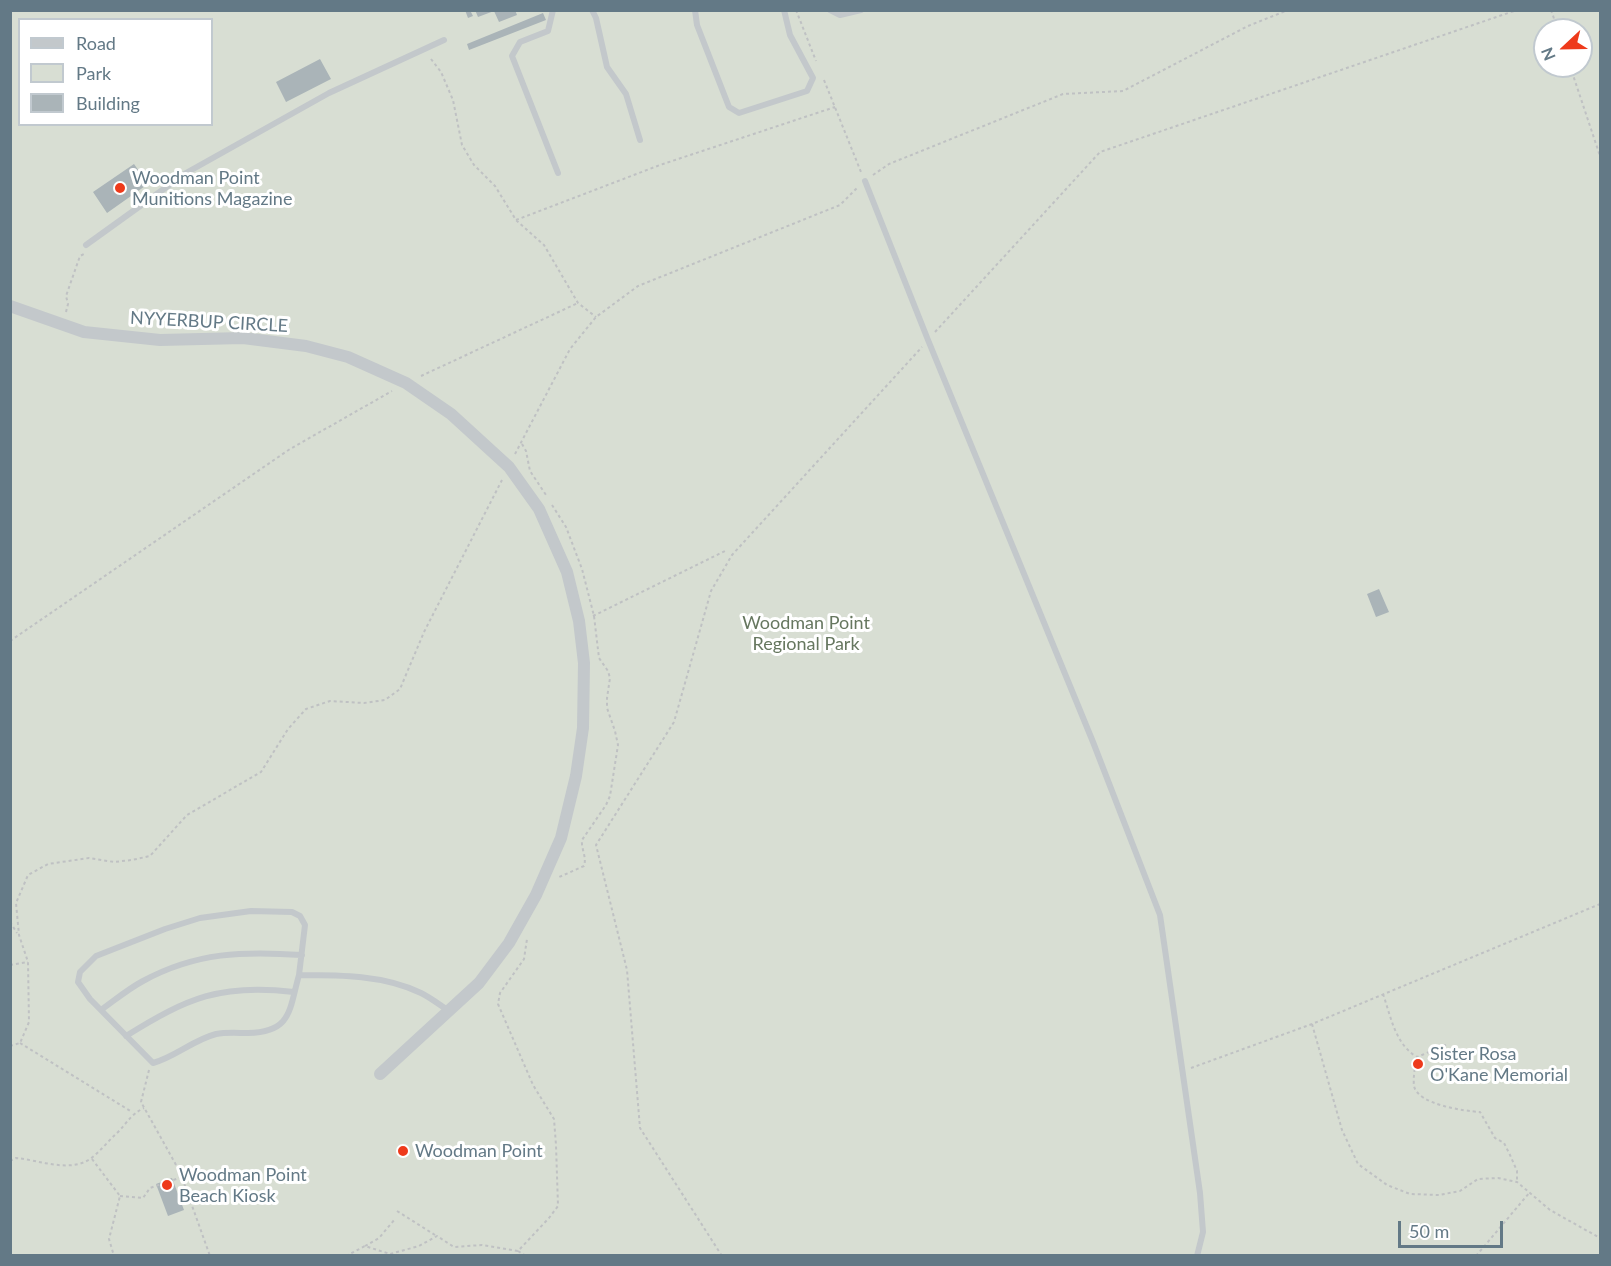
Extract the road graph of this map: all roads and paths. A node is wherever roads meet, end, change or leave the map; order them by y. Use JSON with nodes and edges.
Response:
{"nodes":[{"id":1,"x":553,"y":10,"type":"edge"},
{"id":2,"x":592,"y":10,"type":"edge"},
{"id":3,"x":695,"y":10,"type":"edge"},
{"id":4,"x":784,"y":10,"type":"edge"},
{"id":5,"x":796,"y":10,"type":"edge"},
{"id":6,"x":830,"y":10,"type":"edge"},
{"id":7,"x":861,"y":10,"type":"edge"},
{"id":8,"x":1288,"y":10,"type":"edge"},
{"id":9,"x":1517,"y":10,"type":"edge"},
{"id":10,"x":444,"y":40,"type":"dead end"},
{"id":11,"x":423,"y":49,"type":"junction"},
{"id":12,"x":818,"y":64,"type":"dead end"},
{"id":13,"x":822,"y":75,"type":"dead end"},
{"id":14,"x":1574,"y":78,"type":"edge"},
{"id":15,"x":835,"y":107,"type":"junction"},
{"id":16,"x":640,"y":140,"type":"dead end"},
{"id":17,"x":1600,"y":156,"type":"edge"},
{"id":18,"x":558,"y":173,"type":"dead end"},
{"id":19,"x":865,"y":181,"type":"junction"},
{"id":20,"x":516,"y":220,"type":"junction"},
{"id":21,"x":86,"y":245,"type":"joint"},
{"id":22,"x":578,"y":303,"type":"junction"},
{"id":23,"x":10,"y":306,"type":"edge"},
{"id":24,"x":65,"y":312,"type":"dead end"},
{"id":25,"x":596,"y":317,"type":"junction"},
{"id":26,"x":928,"y":340,"type":"junction"},
{"id":27,"x":406,"y":383,"type":"junction"},
{"id":28,"x":509,"y":467,"type":"junction"},
{"id":29,"x":727,"y":550,"type":"dead end"},
{"id":30,"x":578,"y":619,"type":"junction"},
{"id":31,"x":10,"y":641,"type":"edge"},
{"id":32,"x":1600,"y":903,"type":"edge"},
{"id":33,"x":10,"y":922,"type":"edge"},
{"id":34,"x":19,"y":935,"type":"junction"},
{"id":35,"x":302,"y":955,"type":"junction"},
{"id":36,"x":28,"y":962,"type":"junction"},
{"id":37,"x":10,"y":964,"type":"edge"},
{"id":38,"x":299,"y":975,"type":"junction"},
{"id":39,"x":294,"y":992,"type":"junction"},
{"id":40,"x":1383,"y":994,"type":"junction"},
{"id":41,"x":101,"y":1010,"type":"junction"},
{"id":42,"x":449,"y":1012,"type":"junction"},
{"id":43,"x":1312,"y":1024,"type":"junction"},
{"id":44,"x":126,"y":1036,"type":"junction"},
{"id":45,"x":20,"y":1043,"type":"junction"},
{"id":46,"x":1446,"y":1045,"type":"dead end"},
{"id":47,"x":10,"y":1046,"type":"edge"},
{"id":48,"x":1417,"y":1057,"type":"junction"},
{"id":49,"x":153,"y":1063,"type":"junction"},
{"id":50,"x":1183,"y":1071,"type":"junction"},
{"id":51,"x":380,"y":1074,"type":"dead end"},
{"id":52,"x":144,"y":1108,"type":"junction"},
{"id":53,"x":133,"y":1113,"type":"junction"},
{"id":54,"x":91,"y":1158,"type":"junction"},
{"id":55,"x":10,"y":1161,"type":"edge"},
{"id":56,"x":182,"y":1178,"type":"junction"},
{"id":57,"x":1517,"y":1182,"type":"junction"},
{"id":58,"x":1530,"y":1192,"type":"junction"},
{"id":59,"x":120,"y":1196,"type":"junction"},
{"id":60,"x":398,"y":1211,"type":"dead end"},
{"id":61,"x":395,"y":1219,"type":"dead end"},
{"id":62,"x":437,"y":1236,"type":"dead end"},
{"id":63,"x":1600,"y":1238,"type":"edge"},
{"id":64,"x":365,"y":1246,"type":"dead end"},
{"id":65,"x":518,"y":1251,"type":"dead end"},
{"id":66,"x":114,"y":1256,"type":"edge"},
{"id":67,"x":210,"y":1256,"type":"edge"},
{"id":68,"x":526,"y":1256,"type":"edge"},
{"id":69,"x":723,"y":1256,"type":"edge"},
{"id":70,"x":1197,"y":1256,"type":"edge"},
{"id":71,"x":1476,"y":1256,"type":"edge"}],
"edges":[{"from":1,"to":18,"type":"lane"},
{"from":2,"to":16,"type":"lane"},
{"from":3,"to":4,"type":"lane"},
{"from":5,"to":12,"type":"path"},
{"from":6,"to":7,"type":"lane"},
{"from":8,"to":19,"type":"path"},
{"from":9,"to":26,"type":"path"},
{"from":10,"to":11,"type":"lane"},
{"from":11,"to":20,"type":"path"},
{"from":11,"to":21,"type":"lane"},
{"from":13,"to":15,"type":"path"},
{"from":14,"to":17,"type":"path"},
{"from":15,"to":19,"type":"path"},
{"from":15,"to":20,"type":"path"},
{"from":19,"to":25,"type":"path"},
{"from":19,"to":26,"type":"lane"},
{"from":20,"to":22,"type":"path"},
{"from":21,"to":24,"type":"path"},
{"from":22,"to":25,"type":"path"},
{"from":22,"to":27,"type":"path"},
{"from":23,"to":27,"type":"street","name":"NYYERBUP CIRCLE"},
{"from":25,"to":28,"type":"path"},
{"from":26,"to":50,"type":"lane"},
{"from":26,"to":69,"type":"path"},
{"from":27,"to":28,"type":"street","name":"NYYERBUP CIRCLE"},
{"from":27,"to":31,"type":"path"},
{"from":28,"to":30,"type":"street","name":"NYYERBUP CIRCLE"},
{"from":28,"to":34,"type":"path"},
{"from":29,"to":30,"type":"path"},
{"from":30,"to":42,"type":"street","name":"NYYERBUP CIRCLE"},
{"from":32,"to":40,"type":"path"},
{"from":33,"to":34,"type":"path"},
{"from":34,"to":36,"type":"path"},
{"from":35,"to":38,"type":"lane"},
{"from":35,"to":41,"type":"lane"},
{"from":35,"to":41,"type":"lane"},
{"from":36,"to":37,"type":"path"},
{"from":36,"to":45,"type":"path"},
{"from":38,"to":39,"type":"lane"},
{"from":38,"to":42,"type":"lane"},
{"from":39,"to":44,"type":"lane"},
{"from":39,"to":49,"type":"lane"},
{"from":40,"to":43,"type":"path"},
{"from":40,"to":48,"type":"path"},
{"from":41,"to":44,"type":"lane"},
{"from":42,"to":51,"type":"street","name":"NYYERBUP CIRCLE"},
{"from":43,"to":50,"type":"path"},
{"from":43,"to":57,"type":"path"},
{"from":44,"to":49,"type":"lane"},
{"from":45,"to":47,"type":"path"},
{"from":45,"to":53,"type":"path"},
{"from":46,"to":48,"type":"path"},
{"from":48,"to":57,"type":"path"},
{"from":49,"to":52,"type":"path"},
{"from":50,"to":70,"type":"lane"},
{"from":52,"to":53,"type":"path"},
{"from":52,"to":56,"type":"path"},
{"from":53,"to":54,"type":"path"},
{"from":54,"to":55,"type":"path"},
{"from":54,"to":59,"type":"path"},
{"from":56,"to":59,"type":"path"},
{"from":56,"to":67,"type":"path"},
{"from":57,"to":58,"type":"path"},
{"from":58,"to":63,"type":"path"},
{"from":58,"to":71,"type":"path"},
{"from":59,"to":66,"type":"path"},
{"from":60,"to":62,"type":"path"},
{"from":61,"to":64,"type":"path"},
{"from":65,"to":68,"type":"path"}]}
